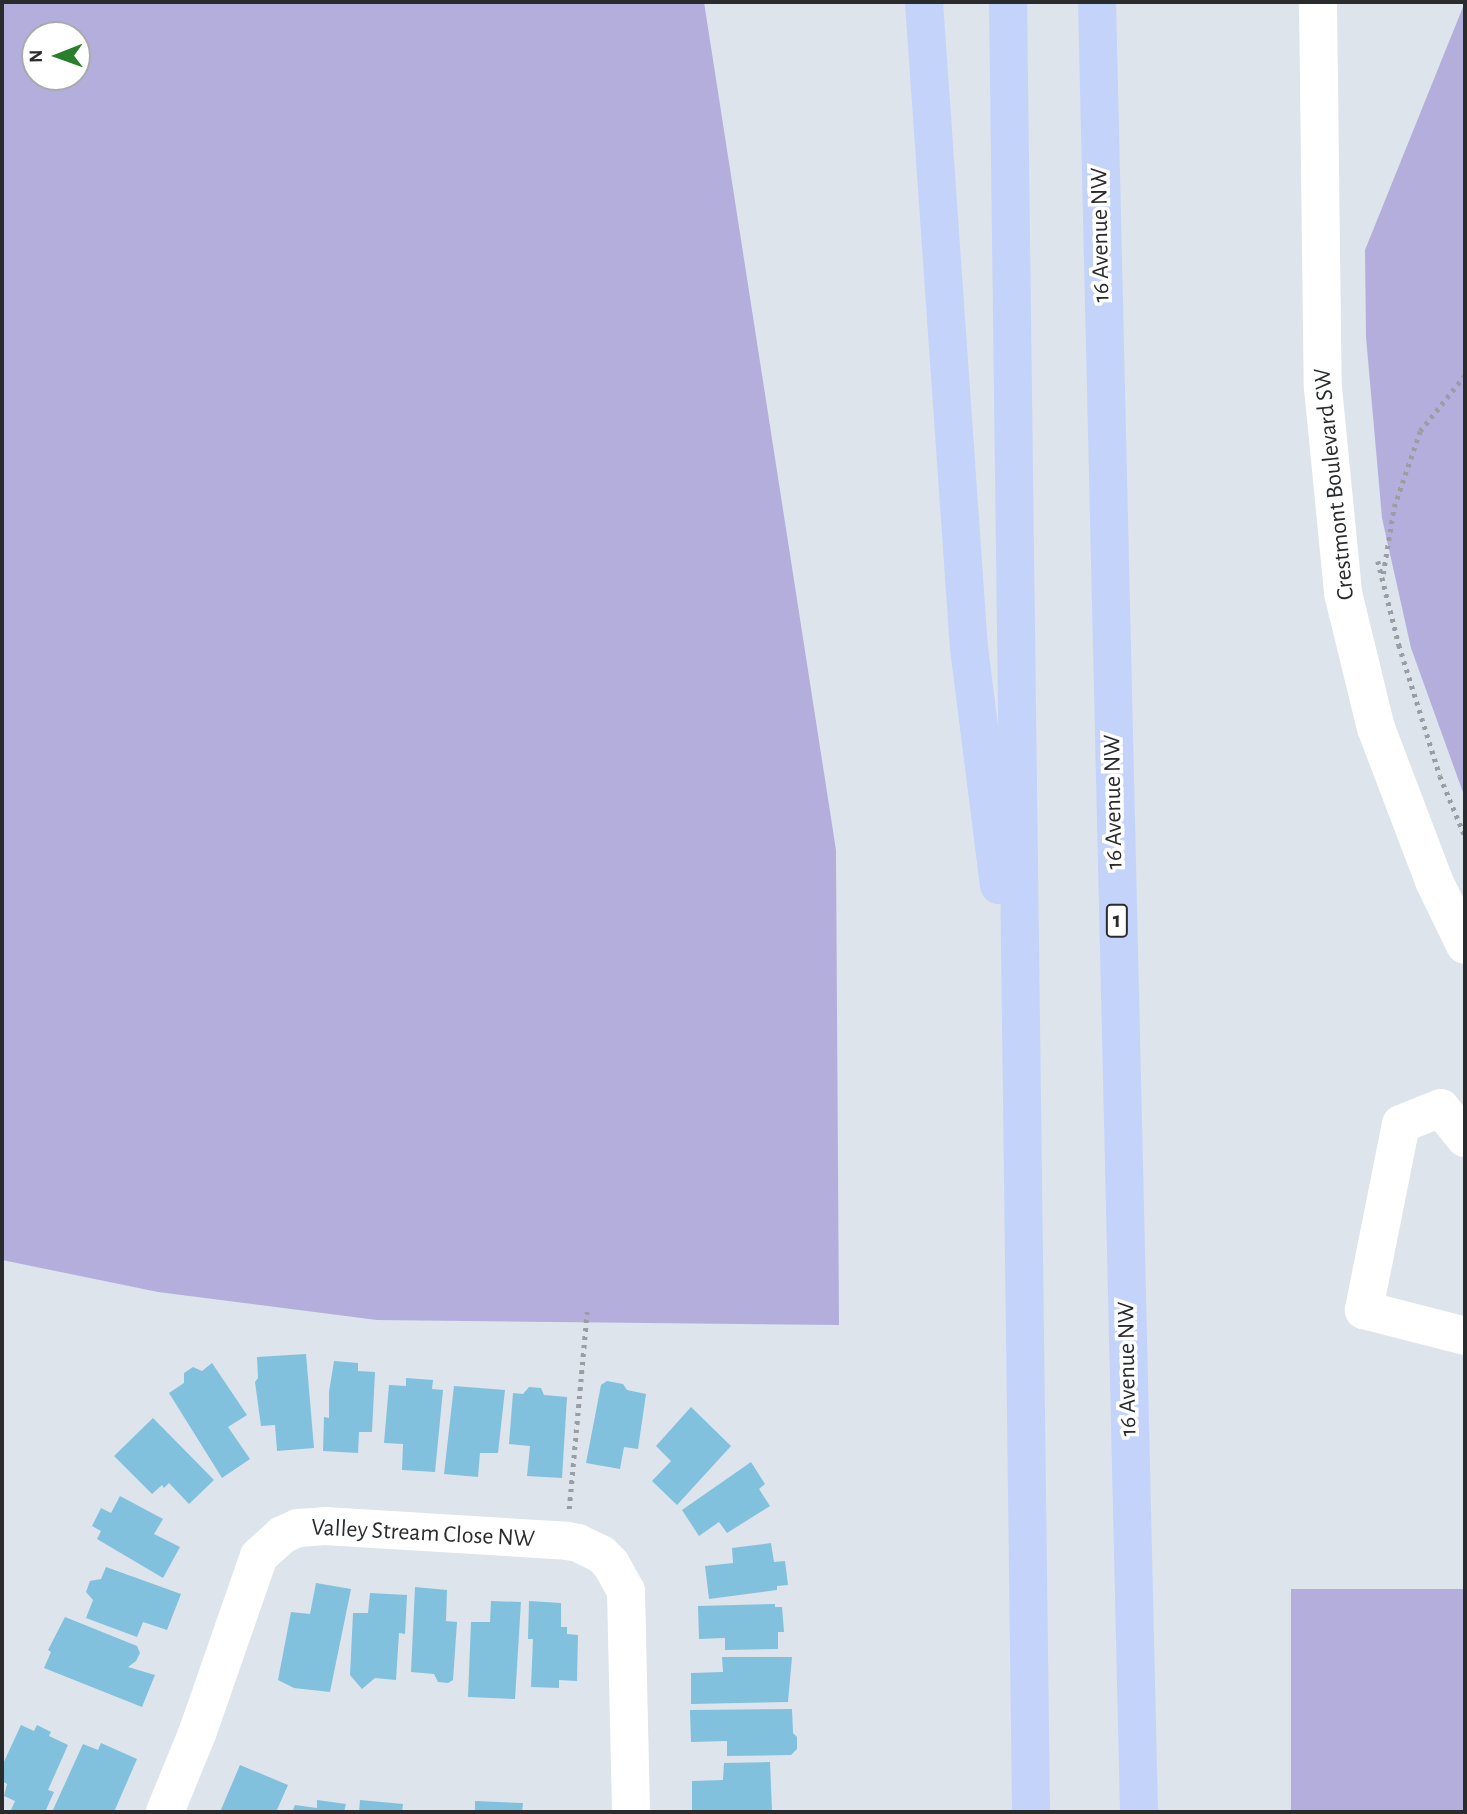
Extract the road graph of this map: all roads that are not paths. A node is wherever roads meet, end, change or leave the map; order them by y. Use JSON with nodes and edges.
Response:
{"nodes":[{"id":1,"x":924,"y":2,"type":"edge"},
{"id":2,"x":1008,"y":2,"type":"edge"},
{"id":3,"x":1318,"y":2,"type":"edge"},
{"id":4,"x":1098,"y":11,"type":"edge"},
{"id":5,"x":1465,"y":944,"type":"edge"},
{"id":6,"x":1023,"y":1071,"type":"junction"},
{"id":7,"x":1465,"y":1138,"type":"edge"},
{"id":8,"x":1465,"y":1336,"type":"edge"},
{"id":9,"x":165,"y":1812,"type":"edge"},
{"id":10,"x":631,"y":1812,"type":"edge"},
{"id":11,"x":1031,"y":1812,"type":"edge"},
{"id":12,"x":1139,"y":1812,"type":"edge"}],
"edges":[{"from":1,"to":6,"type":"highway"},
{"from":2,"to":6,"type":"highway"},
{"from":3,"to":5,"type":"street","name":"Crestmont Boulevard SW"},
{"from":4,"to":12,"type":"highway","name":"16 Avenue NW","number":"1"},
{"from":6,"to":11,"type":"highway"},
{"from":7,"to":8,"type":"street"},
{"from":9,"to":10,"type":"street","name":"Valley Stream Close NW"}]}
